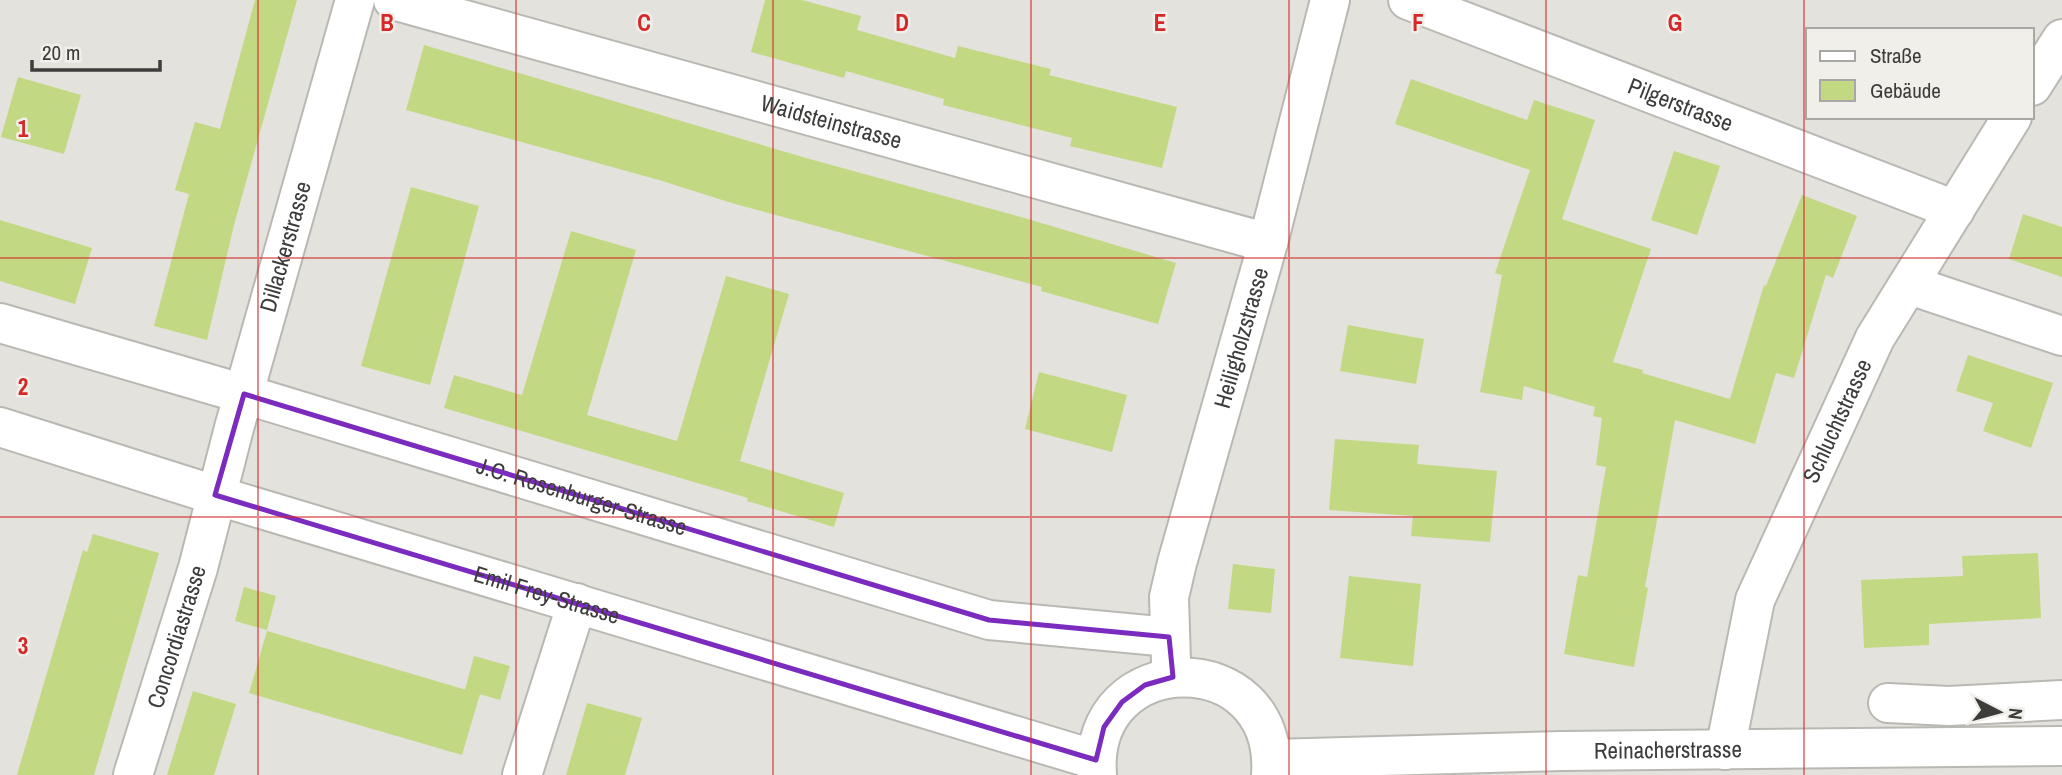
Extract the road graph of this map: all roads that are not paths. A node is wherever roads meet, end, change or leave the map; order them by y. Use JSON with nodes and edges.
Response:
{"nodes":[{"id":1,"x":355,"y":0,"type":"edge"},
{"id":2,"x":394,"y":0,"type":"edge"},
{"id":3,"x":1330,"y":0,"type":"edge"},
{"id":4,"x":1408,"y":0,"type":"edge"},
{"id":5,"x":2062,"y":39,"type":"edge"},
{"id":6,"x":2034,"y":83,"type":"edge"},
{"id":7,"x":2011,"y":119,"type":"edge"},
{"id":8,"x":1955,"y":210,"type":"junction"},
{"id":9,"x":1268,"y":243,"type":"junction"},
{"id":10,"x":1910,"y":285,"type":"junction"},
{"id":11,"x":0,"y":323,"type":"edge"},
{"id":12,"x":2062,"y":335,"type":"edge"},
{"id":13,"x":244,"y":394,"type":"junction"},
{"id":14,"x":0,"y":427,"type":"edge"},
{"id":15,"x":215,"y":495,"type":"junction"},
{"id":16,"x":577,"y":603,"type":"junction"},
{"id":17,"x":1169,"y":637,"type":"junction"},
{"id":18,"x":1173,"y":677,"type":"junction"},
{"id":19,"x":2062,"y":700,"type":"edge"},
{"id":20,"x":1888,"y":703,"type":"dead end"},
{"id":21,"x":2062,"y":746,"type":"edge"},
{"id":22,"x":1724,"y":750,"type":"junction"},
{"id":23,"x":1272,"y":767,"type":"edge"},
{"id":24,"x":1096,"y":768,"type":"edge"},
{"id":25,"x":133,"y":775,"type":"edge"},
{"id":26,"x":522,"y":775,"type":"edge"}],
"edges":[{"from":1,"to":13,"type":"street","name":"Dillackerstrasse"},
{"from":2,"to":9,"type":"street","name":"Waidsteinstrasse"},
{"from":3,"to":9,"type":"street","name":"Heiligholzstrasse"},
{"from":4,"to":8,"type":"street","name":"Pilgerstrasse"},
{"from":5,"to":6,"type":"street"},
{"from":7,"to":8,"type":"street","name":"Schluchtstrasse"},
{"from":8,"to":10,"type":"street","name":"Schluchtstrasse"},
{"from":9,"to":17,"type":"street","name":"Heiligholzstrasse"},
{"from":10,"to":12,"type":"street"},
{"from":10,"to":22,"type":"street","name":"Schluchtstrasse"},
{"from":11,"to":13,"type":"street","name":"J.C. Rosenburger-Strasse"},
{"from":13,"to":15,"type":"street","name":"Dillackerstrasse"},
{"from":13,"to":17,"type":"street","name":"J.C. Rosenburger-Strasse"},
{"from":14,"to":15,"type":"street","name":"Emil Frey-Strasse"},
{"from":15,"to":16,"type":"street","name":"Emil Frey-Strasse"},
{"from":15,"to":25,"type":"street","name":"Concordiastrasse"},
{"from":16,"to":24,"type":"street","name":"Emil Frey-Strasse"},
{"from":16,"to":26,"type":"street"},
{"from":17,"to":18,"type":"street","name":"Heiligholzstrasse"},
{"from":18,"to":23,"type":"street"},
{"from":18,"to":24,"type":"street"},
{"from":19,"to":20,"type":"street"},
{"from":21,"to":22,"type":"street","name":"Reinacherstrasse"},
{"from":22,"to":23,"type":"street","name":"Reinacherstrasse"}]}
